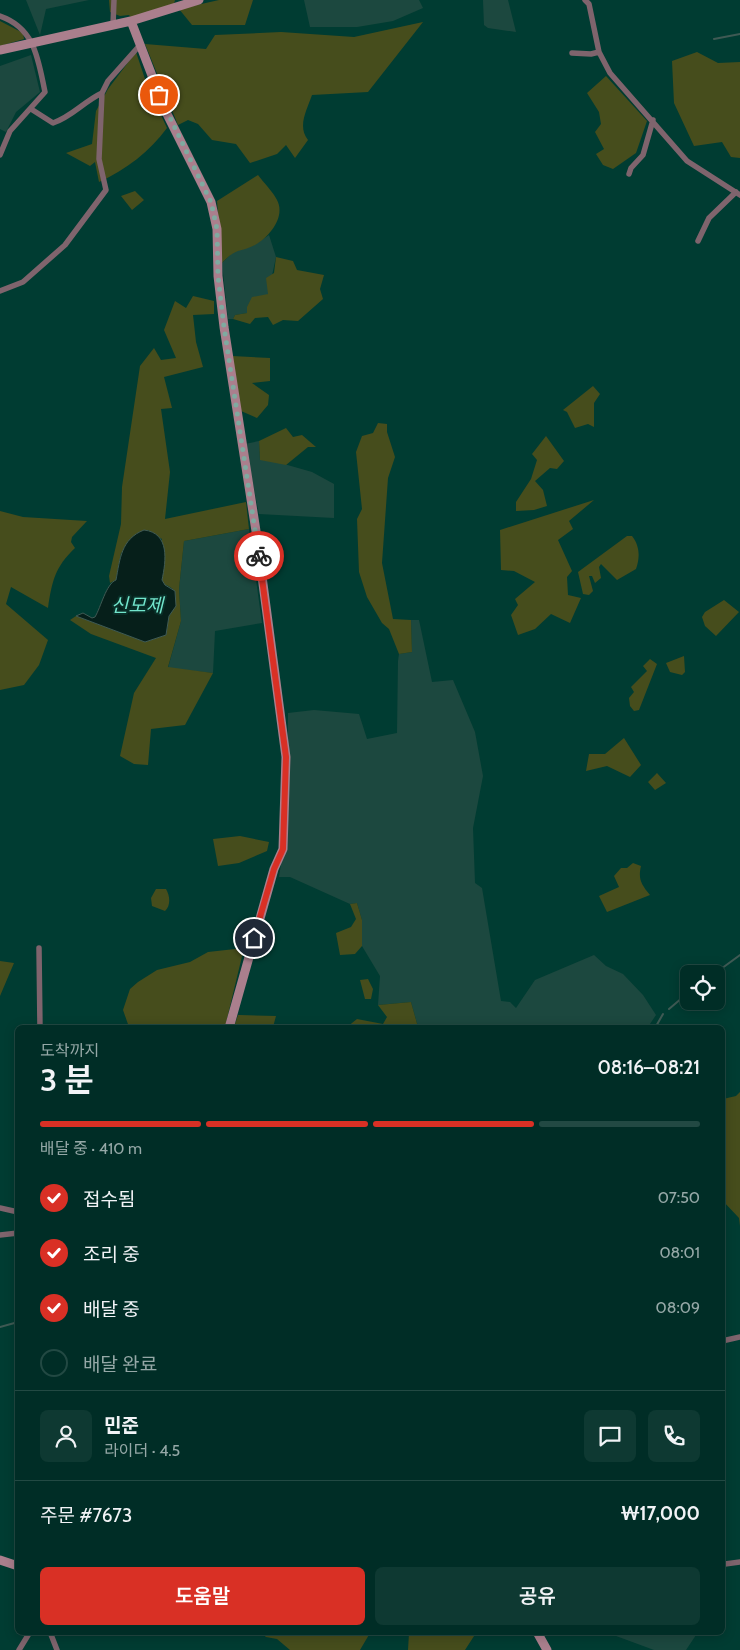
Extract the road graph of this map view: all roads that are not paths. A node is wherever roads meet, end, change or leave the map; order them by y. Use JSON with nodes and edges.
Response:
{"nodes":[{"id":1,"x":114,"y":0,"type":"edge"},
{"id":2,"x":199,"y":0,"type":"edge"},
{"id":3,"x":584,"y":0,"type":"edge"},
{"id":4,"x":0,"y":16,"type":"edge"},
{"id":5,"x":131,"y":21,"type":"junction"},
{"id":6,"x":113,"y":25,"type":"junction"},
{"id":7,"x":32,"y":42,"type":"junction"},
{"id":8,"x":140,"y":45,"type":"junction"},
{"id":9,"x":0,"y":50,"type":"edge"},
{"id":10,"x":599,"y":52,"type":"junction"},
{"id":11,"x":572,"y":54,"type":"dead end"},
{"id":12,"x":102,"y":93,"type":"junction"},
{"id":13,"x":31,"y":109,"type":"junction"},
{"id":14,"x":653,"y":120,"type":"junction"},
{"id":15,"x":0,"y":155,"type":"edge"},
{"id":16,"x":629,"y":174,"type":"dead end"},
{"id":17,"x":738,"y":194,"type":"edge"},
{"id":18,"x":698,"y":241,"type":"dead end"},
{"id":19,"x":0,"y":291,"type":"edge"},
{"id":20,"x":39,"y":948,"type":"dead end"},
{"id":21,"x":40,"y":1025,"type":"edge"},
{"id":22,"x":229,"y":1025,"type":"edge"},
{"id":23,"x":0,"y":1208,"type":"edge"},
{"id":24,"x":15,"y":1211,"type":"edge"},
{"id":25,"x":15,"y":1233,"type":"edge"},
{"id":26,"x":0,"y":1235,"type":"edge"},
{"id":27,"x":740,"y":1337,"type":"edge"},
{"id":28,"x":725,"y":1340,"type":"edge"},
{"id":29,"x":0,"y":1560,"type":"edge"},
{"id":30,"x":740,"y":1562,"type":"edge"},
{"id":31,"x":725,"y":1564,"type":"edge"},
{"id":32,"x":15,"y":1565,"type":"edge"},
{"id":33,"x":28,"y":1635,"type":"edge"},
{"id":34,"x":51,"y":1635,"type":"edge"},
{"id":35,"x":539,"y":1635,"type":"edge"},
{"id":36,"x":19,"y":1650,"type":"edge"},
{"id":37,"x":57,"y":1650,"type":"edge"},
{"id":38,"x":547,"y":1650,"type":"edge"}],
"edges":[{"from":1,"to":6,"type":"street"},
{"from":2,"to":5,"type":"street"},
{"from":3,"to":10,"type":"street"},
{"from":4,"to":7,"type":"street"},
{"from":5,"to":6,"type":"street"},
{"from":5,"to":8,"type":"street"},
{"from":6,"to":7,"type":"street"},
{"from":7,"to":9,"type":"street"},
{"from":7,"to":13,"type":"street"},
{"from":8,"to":12,"type":"street"},
{"from":8,"to":22,"type":"street"},
{"from":10,"to":11,"type":"street"},
{"from":10,"to":14,"type":"street"},
{"from":12,"to":13,"type":"street"},
{"from":12,"to":19,"type":"street"},
{"from":13,"to":15,"type":"street"},
{"from":14,"to":16,"type":"street"},
{"from":14,"to":17,"type":"street"},
{"from":17,"to":18,"type":"street"},
{"from":20,"to":21,"type":"street"},
{"from":23,"to":24,"type":"street"},
{"from":25,"to":26,"type":"street"},
{"from":27,"to":28,"type":"street"},
{"from":29,"to":32,"type":"street"},
{"from":30,"to":31,"type":"street"},
{"from":33,"to":36,"type":"street"},
{"from":34,"to":37,"type":"street"},
{"from":35,"to":38,"type":"street"}]}
